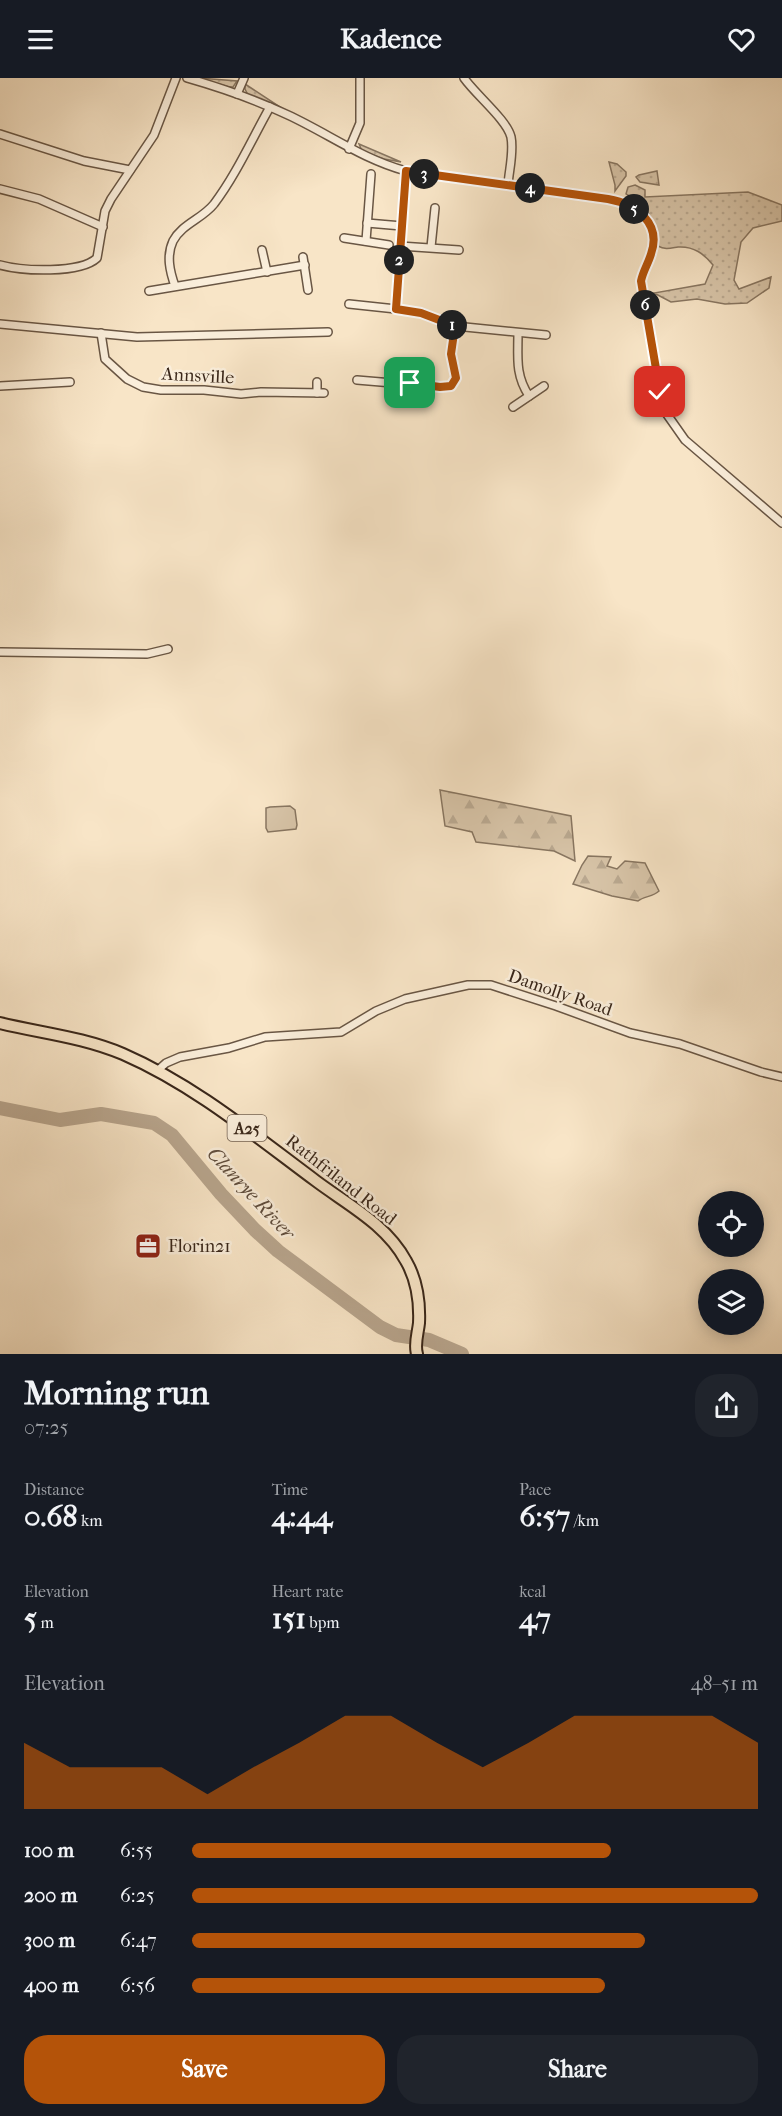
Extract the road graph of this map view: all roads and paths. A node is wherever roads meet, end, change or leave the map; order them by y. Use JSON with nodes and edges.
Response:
{"nodes":[{"id":1,"x":176,"y":78,"type":"edge"},
{"id":2,"x":188,"y":78,"type":"edge"},
{"id":3,"x":244,"y":78,"type":"edge"},
{"id":4,"x":360,"y":78,"type":"edge"},
{"id":5,"x":464,"y":78,"type":"edge"},
{"id":6,"x":237,"y":94,"type":"junction"},
{"id":7,"x":270,"y":107,"type":"junction"},
{"id":8,"x":0,"y":134,"type":"edge"},
{"id":9,"x":349,"y":149,"type":"junction"},
{"id":10,"x":130,"y":170,"type":"junction"},
{"id":11,"x":406,"y":171,"type":"junction"},
{"id":12,"x":371,"y":174,"type":"dead end"},
{"id":13,"x":508,"y":185,"type":"junction"},
{"id":14,"x":0,"y":189,"type":"edge"},
{"id":15,"x":435,"y":208,"type":"dead end"},
{"id":16,"x":367,"y":223,"type":"junction"},
{"id":17,"x":103,"y":226,"type":"junction"},
{"id":18,"x":402,"y":226,"type":"junction"},
{"id":19,"x":344,"y":238,"type":"dead end"},
{"id":20,"x":366,"y":241,"type":"junction"},
{"id":21,"x":389,"y":245,"type":"dead end"},
{"id":22,"x":400,"y":246,"type":"junction"},
{"id":23,"x":431,"y":248,"type":"junction"},
{"id":24,"x":262,"y":250,"type":"dead end"},
{"id":25,"x":459,"y":250,"type":"dead end"},
{"id":26,"x":303,"y":257,"type":"dead end"},
{"id":27,"x":0,"y":265,"type":"edge"},
{"id":28,"x":305,"y":265,"type":"junction"},
{"id":29,"x":267,"y":272,"type":"junction"},
{"id":30,"x":174,"y":286,"type":"junction"},
{"id":31,"x":308,"y":290,"type":"dead end"},
{"id":32,"x":149,"y":291,"type":"dead end"},
{"id":33,"x":349,"y":304,"type":"dead end"},
{"id":34,"x":396,"y":309,"type":"junction"},
{"id":35,"x":0,"y":324,"type":"edge"},
{"id":36,"x":455,"y":326,"type":"junction"},
{"id":37,"x":328,"y":332,"type":"dead end"},
{"id":38,"x":101,"y":333,"type":"junction"},
{"id":39,"x":518,"y":333,"type":"junction"},
{"id":40,"x":546,"y":335,"type":"dead end"},
{"id":41,"x":357,"y":380,"type":"dead end"},
{"id":42,"x":70,"y":382,"type":"dead end"},
{"id":43,"x":317,"y":382,"type":"dead end"},
{"id":44,"x":0,"y":386,"type":"edge"},
{"id":45,"x":544,"y":386,"type":"dead end"},
{"id":46,"x":529,"y":396,"type":"junction"},
{"id":47,"x":513,"y":407,"type":"dead end"},
{"id":48,"x":782,"y":523,"type":"edge"},
{"id":49,"x":168,"y":649,"type":"dead end"},
{"id":50,"x":0,"y":652,"type":"edge"},
{"id":51,"x":0,"y":1023,"type":"edge"},
{"id":52,"x":157,"y":1071,"type":"junction"},
{"id":53,"x":782,"y":1077,"type":"edge"},
{"id":54,"x":417,"y":1354,"type":"edge"}],
"edges":[{"from":1,"to":10,"type":"street"},
{"from":2,"to":6,"type":"street"},
{"from":3,"to":6,"type":"street"},
{"from":4,"to":9,"type":"street"},
{"from":5,"to":13,"type":"street"},
{"from":6,"to":7,"type":"street"},
{"from":7,"to":9,"type":"street"},
{"from":7,"to":30,"type":"street"},
{"from":8,"to":10,"type":"street"},
{"from":9,"to":11,"type":"street"},
{"from":10,"to":17,"type":"street"},
{"from":11,"to":13,"type":"street"},
{"from":11,"to":18,"type":"street"},
{"from":12,"to":16,"type":"street"},
{"from":13,"to":48,"type":"street"},
{"from":14,"to":17,"type":"street"},
{"from":15,"to":23,"type":"street"},
{"from":16,"to":18,"type":"street"},
{"from":16,"to":20,"type":"street"},
{"from":17,"to":27,"type":"street"},
{"from":18,"to":22,"type":"street"},
{"from":19,"to":20,"type":"street"},
{"from":20,"to":21,"type":"street"},
{"from":22,"to":23,"type":"street"},
{"from":22,"to":34,"type":"street"},
{"from":23,"to":25,"type":"street"},
{"from":24,"to":29,"type":"street"},
{"from":26,"to":28,"type":"street"},
{"from":28,"to":29,"type":"street"},
{"from":28,"to":31,"type":"street"},
{"from":29,"to":30,"type":"street"},
{"from":30,"to":32,"type":"street"},
{"from":33,"to":34,"type":"street"},
{"from":34,"to":36,"type":"street"},
{"from":35,"to":38,"type":"street","name":"Annsville"},
{"from":36,"to":39,"type":"street"},
{"from":36,"to":41,"type":"street"},
{"from":37,"to":38,"type":"street","name":"Annsville"},
{"from":38,"to":43,"type":"street","name":"Annsville"},
{"from":39,"to":40,"type":"street"},
{"from":39,"to":46,"type":"street"},
{"from":42,"to":44,"type":"street"},
{"from":45,"to":46,"type":"street"},
{"from":46,"to":47,"type":"street"},
{"from":49,"to":50,"type":"street"},
{"from":51,"to":52,"type":"main road","name":"Rathfriland Road","number":"A25"},
{"from":52,"to":53,"type":"street","name":"Damolly Road"},
{"from":52,"to":54,"type":"main road","name":"Rathfriland Road","number":"A25"}]}
